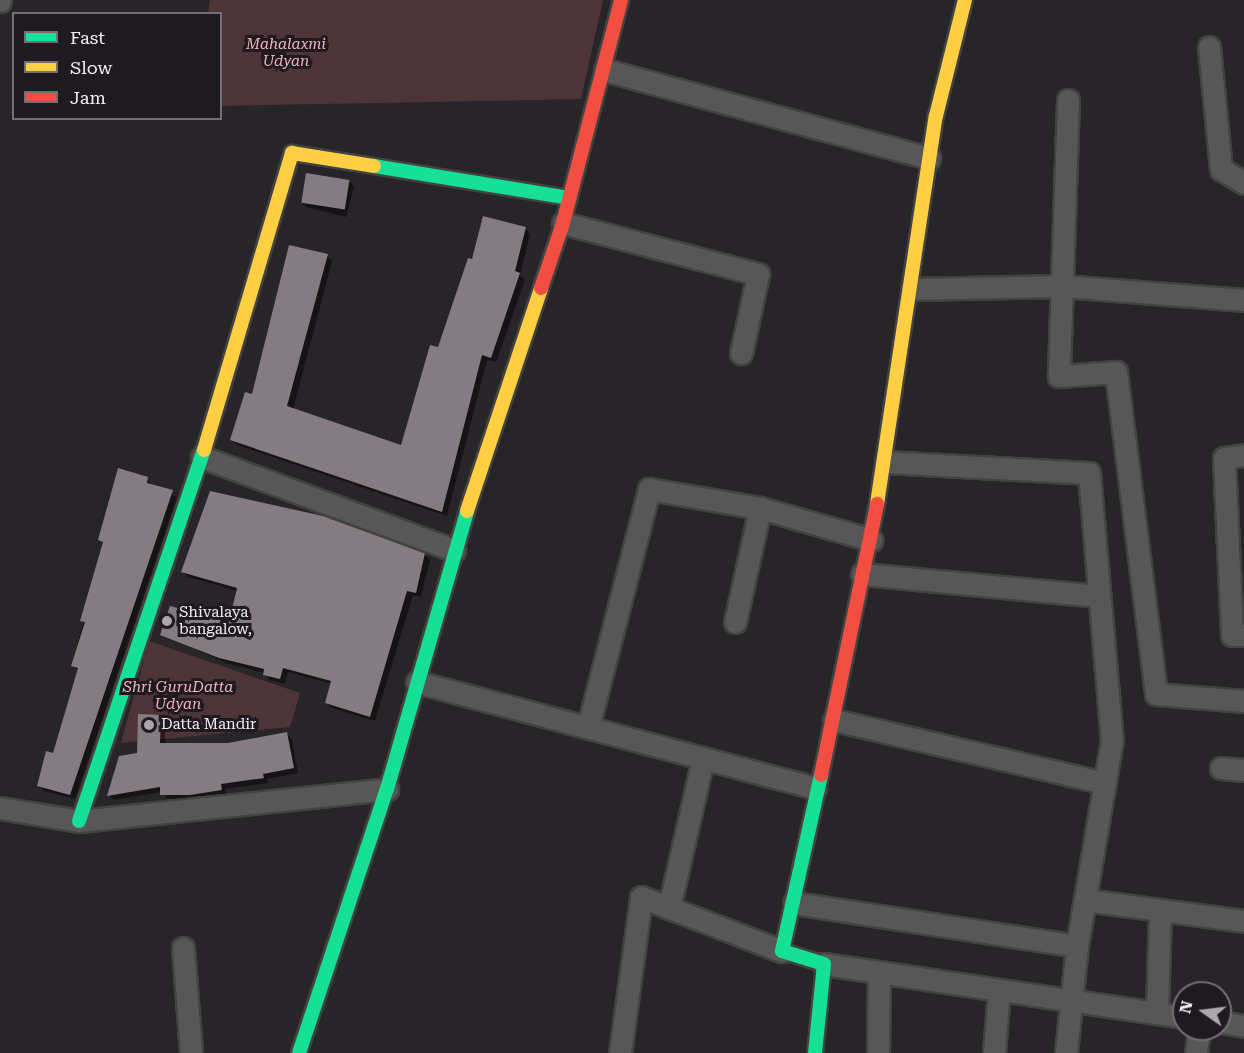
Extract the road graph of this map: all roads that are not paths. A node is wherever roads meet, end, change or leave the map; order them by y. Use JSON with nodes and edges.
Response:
{"nodes":[{"id":1,"x":621,"y":0,"type":"edge"},
{"id":2,"x":965,"y":0,"type":"edge"},
{"id":3,"x":1209,"y":47,"type":"dead end"},
{"id":4,"x":605,"y":70,"type":"junction"},
{"id":5,"x":1068,"y":100,"type":"dead end"},
{"id":6,"x":929,"y":158,"type":"junction"},
{"id":7,"x":1244,"y":183,"type":"edge"},
{"id":8,"x":569,"y":198,"type":"junction"},
{"id":9,"x":563,"y":223,"type":"junction"},
{"id":10,"x":1062,"y":286,"type":"junction"},
{"id":11,"x":912,"y":289,"type":"junction"},
{"id":12,"x":1244,"y":300,"type":"edge"},
{"id":13,"x":741,"y":353,"type":"dead end"},
{"id":14,"x":1244,"y":455,"type":"edge"},
{"id":15,"x":202,"y":457,"type":"junction"},
{"id":16,"x":886,"y":462,"type":"junction"},
{"id":17,"x":760,"y":507,"type":"junction"},
{"id":18,"x":872,"y":540,"type":"junction"},
{"id":19,"x":454,"y":550,"type":"junction"},
{"id":20,"x":862,"y":574,"type":"junction"},
{"id":21,"x":1099,"y":596,"type":"junction"},
{"id":22,"x":735,"y":622,"type":"dead end"},
{"id":23,"x":1244,"y":635,"type":"edge"},
{"id":24,"x":417,"y":682,"type":"junction"},
{"id":25,"x":1244,"y":702,"type":"edge"},
{"id":26,"x":834,"y":720,"type":"junction"},
{"id":27,"x":588,"y":727,"type":"junction"},
{"id":28,"x":703,"y":758,"type":"junction"},
{"id":29,"x":1221,"y":768,"type":"dead end"},
{"id":30,"x":1244,"y":770,"type":"edge"},
{"id":31,"x":1105,"y":783,"type":"junction"},
{"id":32,"x":815,"y":788,"type":"junction"},
{"id":33,"x":387,"y":789,"type":"junction"},
{"id":34,"x":0,"y":808,"type":"edge"},
{"id":35,"x":79,"y":821,"type":"junction"},
{"id":36,"x":1086,"y":900,"type":"junction"},
{"id":37,"x":794,"y":903,"type":"junction"},
{"id":38,"x":669,"y":908,"type":"junction"},
{"id":39,"x":1160,"y":910,"type":"junction"},
{"id":40,"x":1244,"y":921,"type":"edge"},
{"id":41,"x":1077,"y":946,"type":"junction"},
{"id":42,"x":183,"y":948,"type":"dead end"},
{"id":43,"x":782,"y":951,"type":"junction"},
{"id":44,"x":824,"y":964,"type":"junction"},
{"id":45,"x":879,"y":972,"type":"junction"},
{"id":46,"x":999,"y":990,"type":"junction"},
{"id":47,"x":1070,"y":1000,"type":"junction"},
{"id":48,"x":1157,"y":1013,"type":"junction"},
{"id":49,"x":1172,"y":1015,"type":"edge"},
{"id":50,"x":191,"y":1053,"type":"edge"},
{"id":51,"x":299,"y":1053,"type":"edge"},
{"id":52,"x":620,"y":1053,"type":"edge"},
{"id":53,"x":815,"y":1053,"type":"edge"},
{"id":54,"x":878,"y":1053,"type":"edge"},
{"id":55,"x":994,"y":1053,"type":"edge"},
{"id":56,"x":1066,"y":1053,"type":"edge"}],
"edges":[{"from":1,"to":4,"type":"street"},
{"from":2,"to":6,"type":"street"},
{"from":3,"to":7,"type":"street"},
{"from":4,"to":6,"type":"street"},
{"from":4,"to":8,"type":"street"},
{"from":5,"to":10,"type":"street"},
{"from":6,"to":11,"type":"street"},
{"from":8,"to":9,"type":"street"},
{"from":8,"to":15,"type":"street"},
{"from":9,"to":13,"type":"street"},
{"from":9,"to":19,"type":"street"},
{"from":10,"to":11,"type":"street"},
{"from":10,"to":12,"type":"street"},
{"from":10,"to":25,"type":"street"},
{"from":11,"to":16,"type":"street"},
{"from":14,"to":23,"type":"street"},
{"from":15,"to":19,"type":"street"},
{"from":15,"to":35,"type":"street"},
{"from":16,"to":18,"type":"street"},
{"from":16,"to":21,"type":"street"},
{"from":17,"to":18,"type":"street"},
{"from":17,"to":22,"type":"street"},
{"from":17,"to":27,"type":"street"},
{"from":18,"to":20,"type":"street"},
{"from":19,"to":24,"type":"street"},
{"from":20,"to":21,"type":"street"},
{"from":20,"to":26,"type":"street"},
{"from":21,"to":31,"type":"street"},
{"from":24,"to":27,"type":"street"},
{"from":24,"to":33,"type":"street"},
{"from":26,"to":31,"type":"street"},
{"from":26,"to":32,"type":"street"},
{"from":27,"to":28,"type":"street"},
{"from":28,"to":32,"type":"street"},
{"from":28,"to":38,"type":"street"},
{"from":29,"to":30,"type":"street"},
{"from":31,"to":36,"type":"street"},
{"from":32,"to":37,"type":"street"},
{"from":33,"to":35,"type":"street"},
{"from":33,"to":51,"type":"street"},
{"from":34,"to":35,"type":"street"},
{"from":36,"to":39,"type":"street"},
{"from":36,"to":41,"type":"street"},
{"from":37,"to":41,"type":"street"},
{"from":37,"to":43,"type":"street"},
{"from":38,"to":43,"type":"street"},
{"from":38,"to":52,"type":"street"},
{"from":39,"to":40,"type":"street"},
{"from":39,"to":48,"type":"street"},
{"from":41,"to":47,"type":"street"},
{"from":42,"to":50,"type":"street"},
{"from":43,"to":44,"type":"street"},
{"from":44,"to":45,"type":"street"},
{"from":44,"to":53,"type":"street"},
{"from":45,"to":46,"type":"street"},
{"from":45,"to":54,"type":"street"},
{"from":46,"to":47,"type":"street"},
{"from":46,"to":55,"type":"street"},
{"from":47,"to":48,"type":"street"},
{"from":47,"to":56,"type":"street"},
{"from":48,"to":49,"type":"street"}]}
